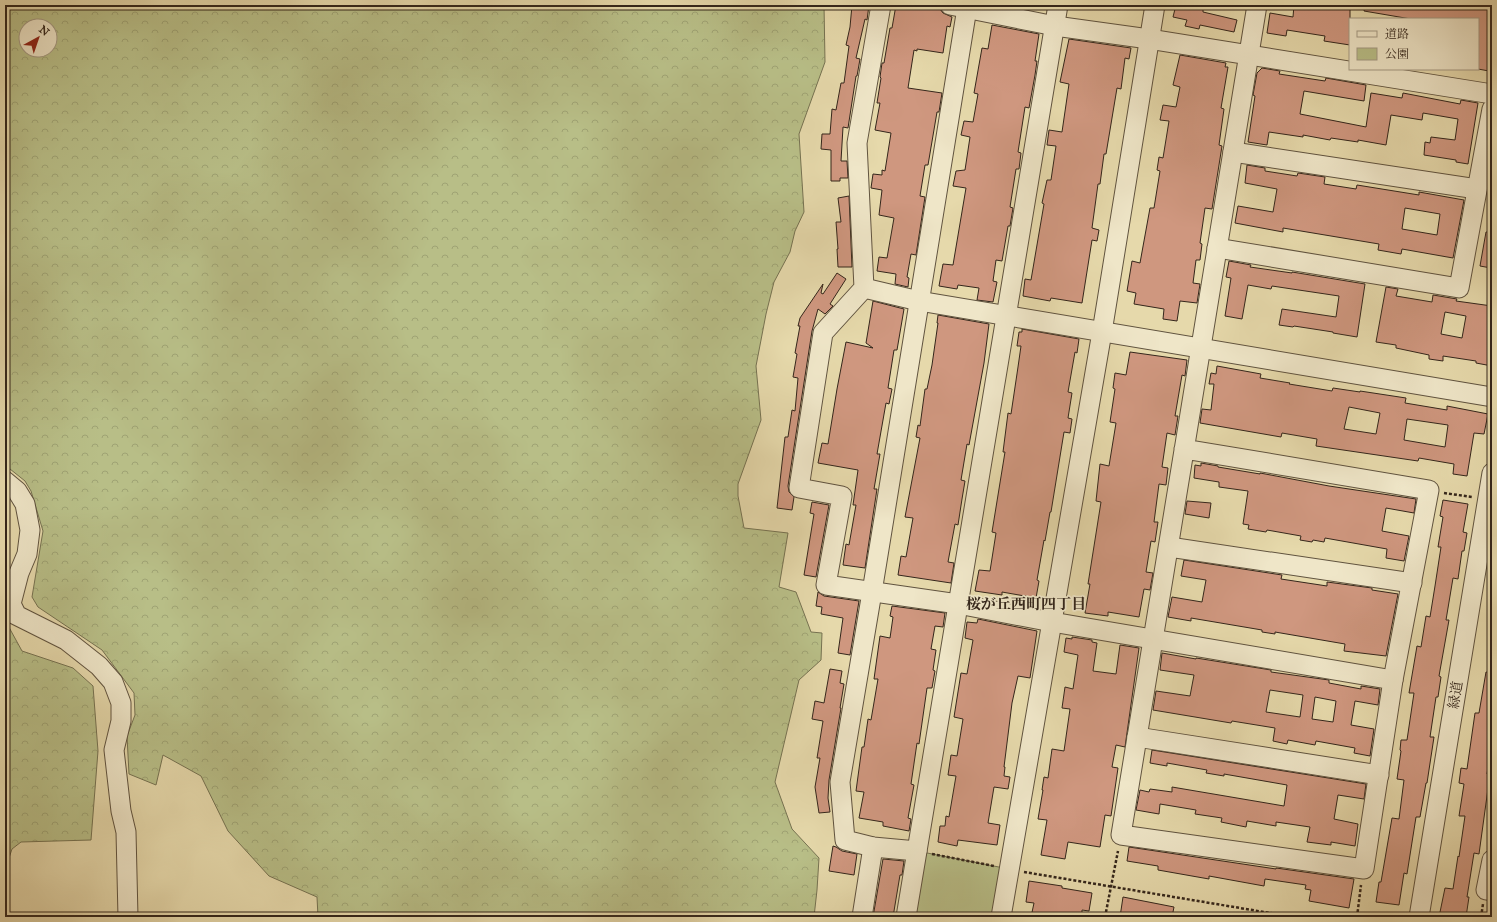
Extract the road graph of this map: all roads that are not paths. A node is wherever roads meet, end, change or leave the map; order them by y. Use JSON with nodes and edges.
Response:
{"nodes":[{"id":1,"x":880,"y":5,"type":"edge"},
{"id":2,"x":1058,"y":5,"type":"edge"},
{"id":3,"x":1155,"y":5,"type":"edge"},
{"id":4,"x":1257,"y":5,"type":"edge"},
{"id":5,"x":958,"y":7,"type":"edge"},
{"id":6,"x":1055,"y":26,"type":"junction"},
{"id":7,"x":1149,"y":39,"type":"junction"},
{"id":8,"x":1249,"y":55,"type":"junction"},
{"id":9,"x":1492,"y":94,"type":"edge"},
{"id":10,"x":1492,"y":108,"type":"edge"},
{"id":11,"x":1233,"y":152,"type":"junction"},
{"id":12,"x":1477,"y":189,"type":"junction"},
{"id":13,"x":1217,"y":248,"type":"junction"},
{"id":14,"x":864,"y":288,"type":"junction"},
{"id":15,"x":919,"y":301,"type":"junction"},
{"id":16,"x":1006,"y":316,"type":"junction"},
{"id":17,"x":1102,"y":332,"type":"junction"},
{"id":18,"x":1200,"y":348,"type":"junction"},
{"id":19,"x":1492,"y":397,"type":"edge"},
{"id":20,"x":1184,"y":449,"type":"junction"},
{"id":21,"x":1492,"y":473,"type":"edge"},
{"id":22,"x":5,"y":480,"type":"edge"},
{"id":23,"x":1169,"y":547,"type":"junction"},
{"id":24,"x":1412,"y":583,"type":"junction"},
{"id":25,"x":872,"y":592,"type":"junction"},
{"id":26,"x":958,"y":604,"type":"junction"},
{"id":27,"x":1052,"y":622,"type":"junction"},
{"id":28,"x":1154,"y":639,"type":"junction"},
{"id":29,"x":1393,"y":680,"type":"junction"},
{"id":30,"x":1138,"y":737,"type":"junction"},
{"id":31,"x":1379,"y":775,"type":"junction"},
{"id":32,"x":873,"y":847,"type":"junction"},
{"id":33,"x":917,"y":851,"type":"junction"},
{"id":34,"x":1492,"y":860,"type":"edge"},
{"id":35,"x":1492,"y":891,"type":"edge"},
{"id":36,"x":128,"y":917,"type":"edge"},
{"id":37,"x":862,"y":917,"type":"edge"},
{"id":38,"x":906,"y":917,"type":"edge"},
{"id":39,"x":1000,"y":917,"type":"edge"},
{"id":40,"x":1419,"y":917,"type":"edge"}],
"edges":[{"from":1,"to":14,"type":"street"},
{"from":2,"to":6,"type":"street"},
{"from":3,"to":7,"type":"street"},
{"from":4,"to":8,"type":"street"},
{"from":5,"to":6,"type":"street"},
{"from":5,"to":15,"type":"street"},
{"from":6,"to":7,"type":"street"},
{"from":6,"to":16,"type":"street"},
{"from":7,"to":8,"type":"street"},
{"from":7,"to":17,"type":"street"},
{"from":8,"to":9,"type":"street"},
{"from":8,"to":11,"type":"street"},
{"from":10,"to":12,"type":"street"},
{"from":11,"to":12,"type":"street"},
{"from":11,"to":13,"type":"street"},
{"from":12,"to":13,"type":"street"},
{"from":13,"to":18,"type":"street"},
{"from":14,"to":15,"type":"street"},
{"from":14,"to":25,"type":"street"},
{"from":15,"to":16,"type":"street"},
{"from":15,"to":25,"type":"street"},
{"from":16,"to":17,"type":"street"},
{"from":16,"to":26,"type":"street"},
{"from":17,"to":18,"type":"street"},
{"from":17,"to":27,"type":"street"},
{"from":18,"to":19,"type":"street"},
{"from":18,"to":20,"type":"street"},
{"from":20,"to":23,"type":"street"},
{"from":20,"to":24,"type":"street"},
{"from":21,"to":40,"type":"street","name":"緑道"},
{"from":22,"to":36,"type":"street"},
{"from":23,"to":24,"type":"street"},
{"from":23,"to":28,"type":"street"},
{"from":24,"to":29,"type":"street"},
{"from":25,"to":26,"type":"street"},
{"from":25,"to":32,"type":"street"},
{"from":26,"to":27,"type":"street"},
{"from":26,"to":33,"type":"street"},
{"from":27,"to":28,"type":"street"},
{"from":27,"to":39,"type":"street"},
{"from":28,"to":29,"type":"street"},
{"from":28,"to":30,"type":"street"},
{"from":29,"to":31,"type":"street"},
{"from":30,"to":31,"type":"street"},
{"from":30,"to":31,"type":"street"},
{"from":32,"to":33,"type":"street"},
{"from":32,"to":37,"type":"street"},
{"from":33,"to":38,"type":"street"},
{"from":34,"to":35,"type":"street"}]}
